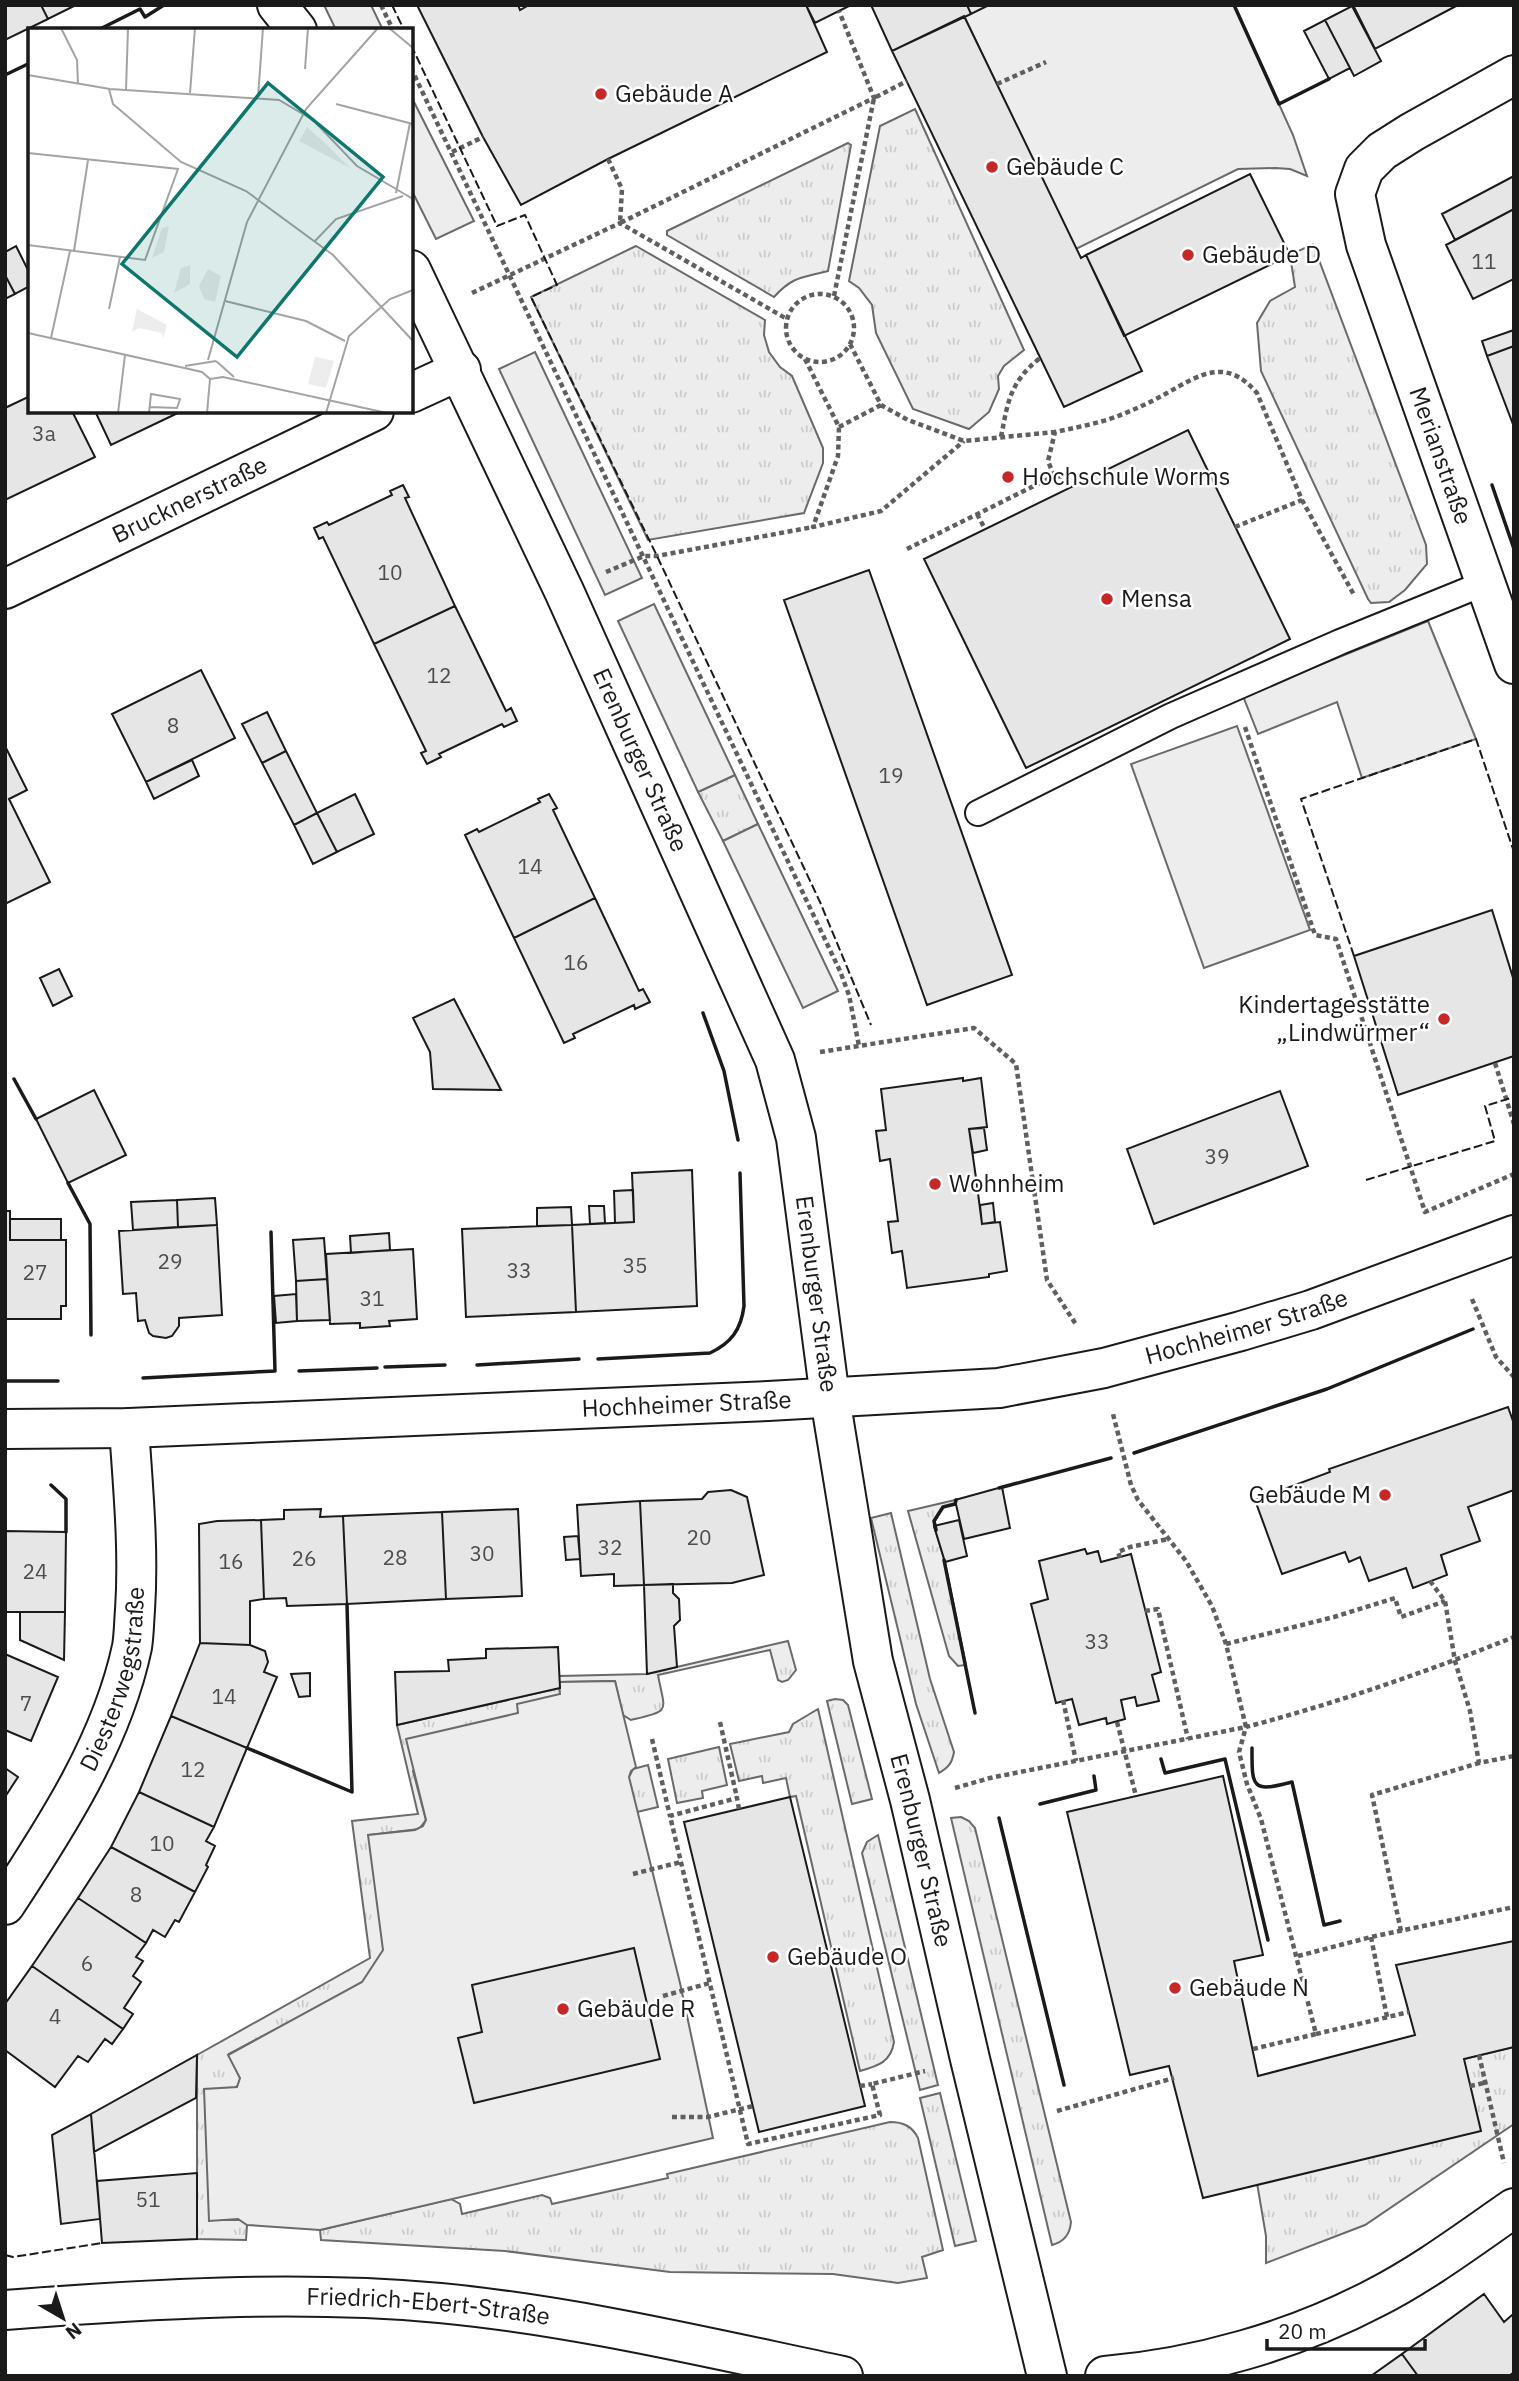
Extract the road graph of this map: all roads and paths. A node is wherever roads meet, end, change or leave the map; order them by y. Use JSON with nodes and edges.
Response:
{"nodes":[{"id":1,"x":277,"y":5,"type":"edge"},
{"id":2,"x":288,"y":5,"type":"edge"},
{"id":3,"x":381,"y":5,"type":"edge"},
{"id":4,"x":839,"y":11,"type":"dead end"},
{"id":5,"x":295,"y":28,"type":"edge"},
{"id":6,"x":296,"y":28,"type":"edge"},
{"id":7,"x":392,"y":28,"type":"edge"},
{"id":8,"x":1046,"y":62,"type":"dead end"},
{"id":9,"x":413,"y":72,"type":"edge"},
{"id":10,"x":1514,"y":75,"type":"edge"},
{"id":11,"x":907,"y":81,"type":"dead end"},
{"id":12,"x":996,"y":84,"type":"dead end"},
{"id":13,"x":874,"y":98,"type":"junction"},
{"id":14,"x":483,"y":137,"type":"dead end"},
{"id":15,"x":452,"y":152,"type":"junction"},
{"id":16,"x":608,"y":159,"type":"dead end"},
{"id":17,"x":620,"y":223,"type":"junction"},
{"id":18,"x":413,"y":274,"type":"edge"},
{"id":19,"x":509,"y":276,"type":"junction"},
{"id":20,"x":834,"y":296,"type":"junction"},
{"id":21,"x":431,"y":312,"type":"junction"},
{"id":22,"x":787,"y":319,"type":"junction"},
{"id":23,"x":850,"y":344,"type":"junction"},
{"id":24,"x":1040,"y":358,"type":"dead end"},
{"id":25,"x":805,"y":359,"type":"junction"},
{"id":26,"x":461,"y":370,"type":"junction"},
{"id":27,"x":413,"y":392,"type":"edge"},
{"id":28,"x":881,"y":405,"type":"junction"},
{"id":29,"x":370,"y":413,"type":"edge"},
{"id":30,"x":839,"y":427,"type":"junction"},
{"id":31,"x":1055,"y":432,"type":"junction"},
{"id":32,"x":1001,"y":437,"type":"junction"},
{"id":33,"x":964,"y":441,"type":"junction"},
{"id":34,"x":1054,"y":476,"type":"junction"},
{"id":35,"x":1088,"y":478,"type":"dead end"},
{"id":36,"x":1302,"y":500,"type":"junction"},
{"id":37,"x":977,"y":514,"type":"junction"},
{"id":38,"x":813,"y":527,"type":"junction"},
{"id":39,"x":1236,"y":527,"type":"dead end"},
{"id":40,"x":985,"y":529,"type":"dead end"},
{"id":41,"x":907,"y":549,"type":"dead end"},
{"id":42,"x":657,"y":556,"type":"dead end"},
{"id":43,"x":1485,"y":583,"type":"junction"},
{"id":44,"x":5,"y":589,"type":"edge"},
{"id":45,"x":1340,"y":642,"type":"junction"},
{"id":46,"x":1514,"y":664,"type":"edge"},
{"id":47,"x":1232,"y":689,"type":"junction"},
{"id":48,"x":978,"y":813,"type":"dead end"},
{"id":49,"x":859,"y":1046,"type":"junction"},
{"id":50,"x":775,"y":1060,"type":"junction"},
{"id":51,"x":1495,"y":1063,"type":"dead end"},
{"id":52,"x":1514,"y":1124,"type":"edge"},
{"id":53,"x":1514,"y":1174,"type":"edge"},
{"id":54,"x":1514,"y":1235,"type":"edge"},
{"id":55,"x":1456,"y":1255,"type":"junction"},
{"id":56,"x":1104,"y":1368,"type":"junction"},
{"id":57,"x":1514,"y":1377,"type":"edge"},
{"id":58,"x":830,"y":1398,"type":"junction"},
{"id":59,"x":129,"y":1428,"type":"junction"},
{"id":60,"x":5,"y":1429,"type":"edge"},
{"id":61,"x":1168,"y":1539,"type":"junction"},
{"id":62,"x":1120,"y":1558,"type":"dead end"},
{"id":63,"x":1430,"y":1581,"type":"dead end"},
{"id":64,"x":1445,"y":1601,"type":"junction"},
{"id":65,"x":1145,"y":1611,"type":"dead end"},
{"id":66,"x":1514,"y":1637,"type":"edge"},
{"id":67,"x":1226,"y":1644,"type":"junction"},
{"id":68,"x":1454,"y":1661,"type":"junction"},
{"id":69,"x":1063,"y":1700,"type":"dead end"},
{"id":70,"x":720,"y":1722,"type":"dead end"},
{"id":71,"x":1117,"y":1722,"type":"dead end"},
{"id":72,"x":1246,"y":1727,"type":"junction"},
{"id":73,"x":652,"y":1739,"type":"dead end"},
{"id":74,"x":1188,"y":1739,"type":"junction"},
{"id":75,"x":1124,"y":1752,"type":"junction"},
{"id":76,"x":1514,"y":1756,"type":"edge"},
{"id":77,"x":1076,"y":1761,"type":"junction"},
{"id":78,"x":1479,"y":1763,"type":"junction"},
{"id":79,"x":1136,"y":1796,"type":"dead end"},
{"id":80,"x":737,"y":1798,"type":"junction"},
{"id":81,"x":910,"y":1800,"type":"junction"},
{"id":82,"x":739,"y":1809,"type":"dead end"},
{"id":83,"x":670,"y":1815,"type":"junction"},
{"id":84,"x":681,"y":1862,"type":"junction"},
{"id":85,"x":633,"y":1874,"type":"dead end"},
{"id":86,"x":5,"y":1905,"type":"edge"},
{"id":87,"x":1514,"y":1907,"type":"edge"},
{"id":88,"x":1401,"y":1931,"type":"junction"},
{"id":89,"x":1371,"y":1937,"type":"junction"},
{"id":90,"x":1297,"y":1956,"type":"junction"},
{"id":91,"x":710,"y":1983,"type":"junction"},
{"id":92,"x":663,"y":1996,"type":"dead end"},
{"id":93,"x":1409,"y":2012,"type":"dead end"},
{"id":94,"x":1387,"y":2017,"type":"junction"},
{"id":95,"x":1316,"y":2035,"type":"junction"},
{"id":96,"x":1253,"y":2049,"type":"dead end"},
{"id":97,"x":1479,"y":2055,"type":"dead end"},
{"id":98,"x":970,"y":2059,"type":"junction"},
{"id":99,"x":1174,"y":2078,"type":"dead end"},
{"id":100,"x":1484,"y":2082,"type":"junction"},
{"id":101,"x":873,"y":2084,"type":"junction"},
{"id":102,"x":860,"y":2086,"type":"dead end"},
{"id":103,"x":1470,"y":2086,"type":"dead end"},
{"id":104,"x":753,"y":2106,"type":"dead end"},
{"id":105,"x":740,"y":2109,"type":"junction"},
{"id":106,"x":1057,"y":2111,"type":"dead end"},
{"id":107,"x":672,"y":2117,"type":"dead end"},
{"id":108,"x":1504,"y":2164,"type":"dead end"},
{"id":109,"x":1514,"y":2208,"type":"edge"},
{"id":110,"x":5,"y":2309,"type":"edge"},
{"id":111,"x":843,"y":2376,"type":"edge"},
{"id":112,"x":1047,"y":2376,"type":"edge"},
{"id":113,"x":1105,"y":2376,"type":"edge"}],
"edges":[{"from":1,"to":5,"type":"street"},
{"from":2,"to":6,"type":"street"},
{"from":3,"to":7,"type":"path"},
{"from":4,"to":13,"type":"path"},
{"from":8,"to":12,"type":"path"},
{"from":9,"to":15,"type":"path"},
{"from":10,"to":43,"type":"street","name":"Merianstraße"},
{"from":11,"to":13,"type":"path"},
{"from":13,"to":17,"type":"path"},
{"from":13,"to":20,"type":"path"},
{"from":14,"to":15,"type":"path"},
{"from":15,"to":19,"type":"path"},
{"from":16,"to":17,"type":"path"},
{"from":17,"to":19,"type":"path"},
{"from":17,"to":22,"type":"path"},
{"from":18,"to":21,"type":"street","name":"Erenburger Straße"},
{"from":19,"to":21,"type":"path"},
{"from":19,"to":49,"type":"path"},
{"from":20,"to":22,"type":"path"},
{"from":20,"to":23,"type":"path"},
{"from":21,"to":26,"type":"street","name":"Erenburger Straße"},
{"from":22,"to":25,"type":"path"},
{"from":23,"to":25,"type":"path"},
{"from":23,"to":28,"type":"path"},
{"from":24,"to":32,"type":"path"},
{"from":25,"to":30,"type":"path"},
{"from":26,"to":27,"type":"street"},
{"from":26,"to":50,"type":"street","name":"Erenburger Straße"},
{"from":28,"to":30,"type":"path"},
{"from":28,"to":33,"type":"path"},
{"from":29,"to":44,"type":"street","name":"Brucknerstraße"},
{"from":30,"to":38,"type":"path"},
{"from":31,"to":32,"type":"path"},
{"from":31,"to":34,"type":"path"},
{"from":31,"to":36,"type":"path"},
{"from":32,"to":33,"type":"path"},
{"from":33,"to":38,"type":"path"},
{"from":34,"to":35,"type":"path"},
{"from":34,"to":37,"type":"path"},
{"from":36,"to":39,"type":"path"},
{"from":36,"to":45,"type":"path"},
{"from":37,"to":40,"type":"path"},
{"from":37,"to":41,"type":"path"},
{"from":38,"to":42,"type":"path"},
{"from":43,"to":45,"type":"lane"},
{"from":43,"to":46,"type":"street","name":"Merianstraße"},
{"from":45,"to":47,"type":"lane"},
{"from":47,"to":48,"type":"lane"},
{"from":47,"to":53,"type":"path"},
{"from":49,"to":50,"type":"path"},
{"from":49,"to":56,"type":"path"},
{"from":50,"to":58,"type":"street","name":"Erenburger Straße"},
{"from":51,"to":52,"type":"path"},
{"from":54,"to":55,"type":"street","name":"Hochheimer Straße"},
{"from":55,"to":56,"type":"street","name":"Hochheimer Straße"},
{"from":55,"to":57,"type":"path"},
{"from":56,"to":58,"type":"street","name":"Hochheimer Straße"},
{"from":56,"to":61,"type":"path"},
{"from":58,"to":59,"type":"street","name":"Hochheimer Straße"},
{"from":58,"to":81,"type":"street","name":"Erenburger Straße"},
{"from":59,"to":60,"type":"street","name":"Hochheimer Straße"},
{"from":59,"to":86,"type":"street","name":"Diesterwegstraße"},
{"from":61,"to":62,"type":"path"},
{"from":61,"to":67,"type":"path"},
{"from":63,"to":64,"type":"path"},
{"from":64,"to":67,"type":"path"},
{"from":64,"to":68,"type":"path"},
{"from":65,"to":74,"type":"path"},
{"from":66,"to":68,"type":"path"},
{"from":67,"to":72,"type":"path"},
{"from":68,"to":72,"type":"path"},
{"from":68,"to":78,"type":"path"},
{"from":69,"to":77,"type":"path"},
{"from":70,"to":80,"type":"path"},
{"from":71,"to":75,"type":"path"},
{"from":72,"to":74,"type":"path"},
{"from":72,"to":90,"type":"path"},
{"from":73,"to":83,"type":"path"},
{"from":74,"to":75,"type":"path"},
{"from":75,"to":77,"type":"path"},
{"from":75,"to":79,"type":"path"},
{"from":76,"to":78,"type":"path"},
{"from":77,"to":81,"type":"path"},
{"from":78,"to":88,"type":"path"},
{"from":80,"to":82,"type":"path"},
{"from":80,"to":83,"type":"path"},
{"from":81,"to":98,"type":"street","name":"Erenburger Straße"},
{"from":83,"to":84,"type":"path"},
{"from":84,"to":85,"type":"path"},
{"from":84,"to":91,"type":"path"},
{"from":87,"to":88,"type":"path"},
{"from":88,"to":89,"type":"path"},
{"from":89,"to":90,"type":"path"},
{"from":89,"to":94,"type":"path"},
{"from":90,"to":95,"type":"path"},
{"from":91,"to":92,"type":"path"},
{"from":91,"to":105,"type":"path"},
{"from":93,"to":94,"type":"path"},
{"from":94,"to":95,"type":"path"},
{"from":95,"to":96,"type":"path"},
{"from":97,"to":100,"type":"path"},
{"from":98,"to":101,"type":"path"},
{"from":98,"to":112,"type":"street","name":"Erenburger Straße"},
{"from":99,"to":106,"type":"path"},
{"from":100,"to":103,"type":"path"},
{"from":100,"to":108,"type":"path"},
{"from":101,"to":102,"type":"path"},
{"from":101,"to":105,"type":"path"},
{"from":104,"to":105,"type":"path"},
{"from":105,"to":107,"type":"path"},
{"from":109,"to":113,"type":"street"},
{"from":110,"to":111,"type":"street","name":"Friedrich-Ebert-Straße"}]}
